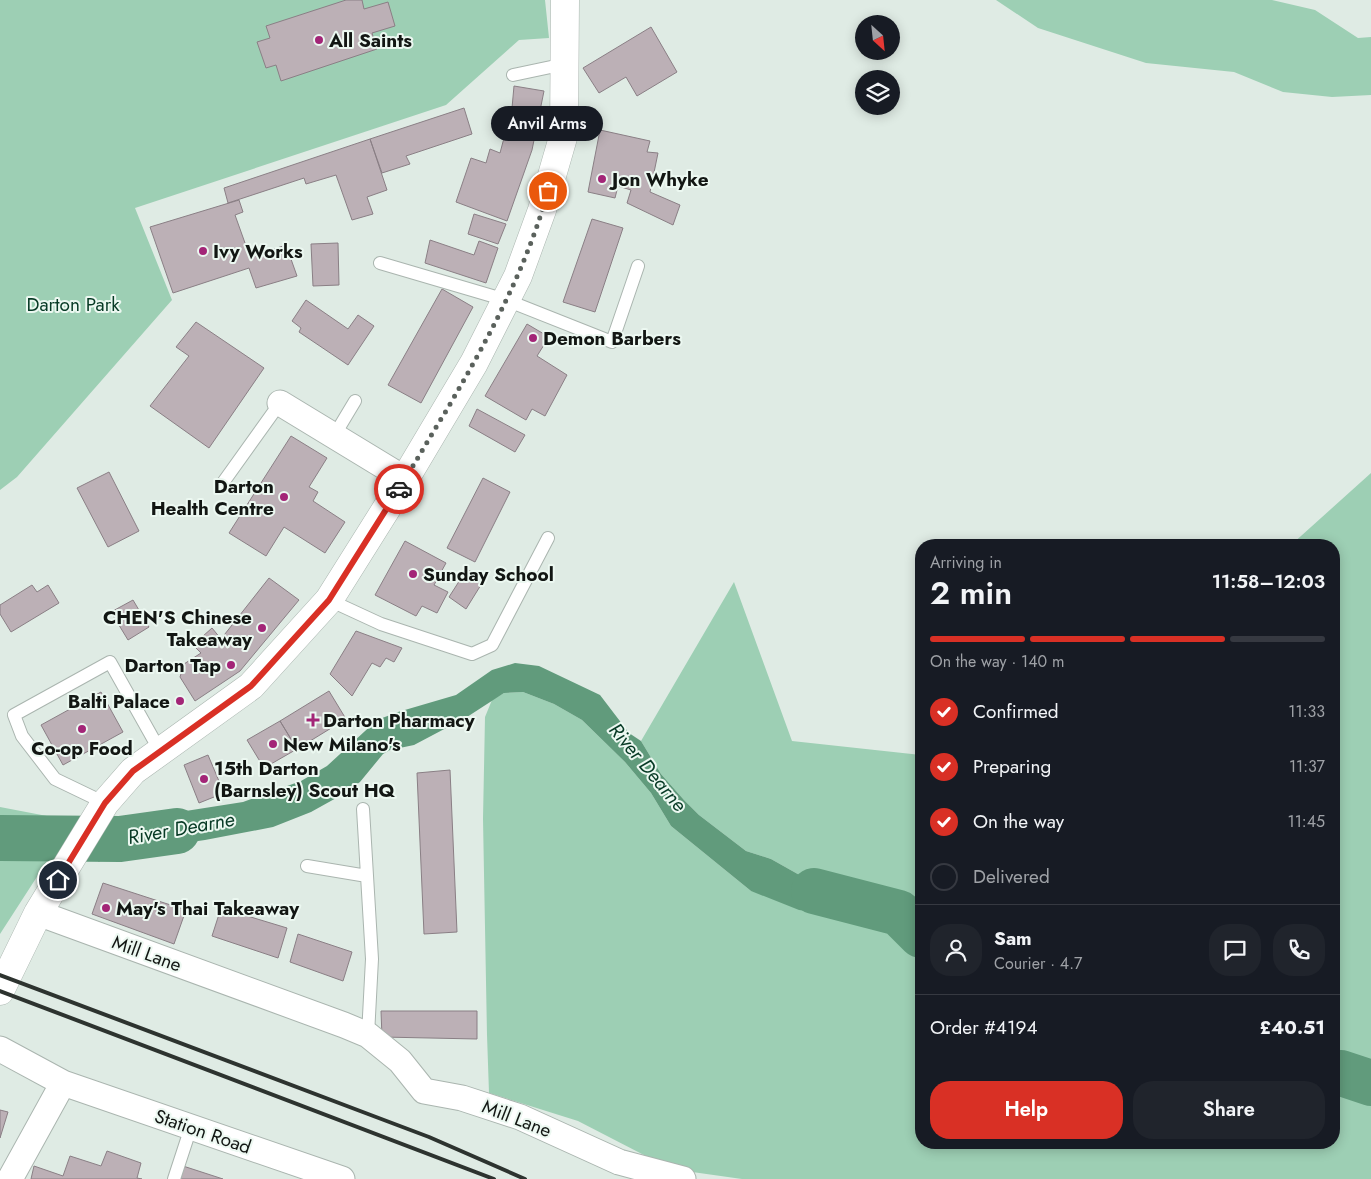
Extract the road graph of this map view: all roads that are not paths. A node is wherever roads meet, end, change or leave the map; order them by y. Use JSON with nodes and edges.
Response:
{"nodes":[{"id":1,"x":565,"y":0,"type":"edge"},
{"id":2,"x":565,"y":64,"type":"junction"},
{"id":3,"x":513,"y":75,"type":"dead end"},
{"id":4,"x":380,"y":263,"type":"dead end"},
{"id":5,"x":638,"y":266,"type":"dead end"},
{"id":6,"x":506,"y":300,"type":"junction"},
{"id":7,"x":355,"y":401,"type":"dead end"},
{"id":8,"x":280,"y":404,"type":"joint"},
{"id":9,"x":334,"y":436,"type":"junction"},
{"id":10,"x":405,"y":479,"type":"junction"},
{"id":11,"x":222,"y":484,"type":"dead end"},
{"id":12,"x":548,"y":538,"type":"dead end"},
{"id":13,"x":329,"y":600,"type":"junction"},
{"id":14,"x":160,"y":751,"type":"junction"},
{"id":15,"x":101,"y":809,"type":"junction"},
{"id":16,"x":363,"y":809,"type":"dead end"},
{"id":17,"x":307,"y":866,"type":"dead end"},
{"id":18,"x":367,"y":876,"type":"junction"},
{"id":19,"x":38,"y":913,"type":"junction"},
{"id":20,"x":0,"y":991,"type":"edge"},
{"id":21,"x":368,"y":1036,"type":"junction"},
{"id":22,"x":0,"y":1049,"type":"edge"},
{"id":23,"x":63,"y":1083,"type":"junction"},
{"id":24,"x":191,"y":1127,"type":"junction"},
{"id":25,"x":10,"y":1179,"type":"edge"},
{"id":26,"x":174,"y":1179,"type":"edge"},
{"id":27,"x":342,"y":1179,"type":"edge"},
{"id":28,"x":683,"y":1179,"type":"edge"}],
"edges":[{"from":1,"to":2,"type":"main road"},
{"from":2,"to":3,"type":"lane"},
{"from":2,"to":6,"type":"main road"},
{"from":4,"to":6,"type":"lane"},
{"from":5,"to":6,"type":"lane"},
{"from":6,"to":10,"type":"main road"},
{"from":7,"to":9,"type":"lane"},
{"from":8,"to":9,"type":"street"},
{"from":8,"to":11,"type":"lane"},
{"from":9,"to":10,"type":"street"},
{"from":10,"to":13,"type":"main road"},
{"from":12,"to":13,"type":"lane"},
{"from":13,"to":14,"type":"main road"},
{"from":14,"to":15,"type":"main road"},
{"from":14,"to":15,"type":"lane"},
{"from":15,"to":19,"type":"main road"},
{"from":16,"to":18,"type":"lane"},
{"from":17,"to":18,"type":"lane"},
{"from":18,"to":21,"type":"lane"},
{"from":19,"to":20,"type":"main road"},
{"from":19,"to":21,"type":"street","name":"Mill Lane"},
{"from":21,"to":28,"type":"street","name":"Mill Lane"},
{"from":22,"to":23,"type":"street","name":"Station Road"},
{"from":23,"to":24,"type":"street","name":"Station Road"},
{"from":23,"to":25,"type":"street"},
{"from":24,"to":26,"type":"lane"},
{"from":24,"to":27,"type":"street","name":"Station Road"}]}
